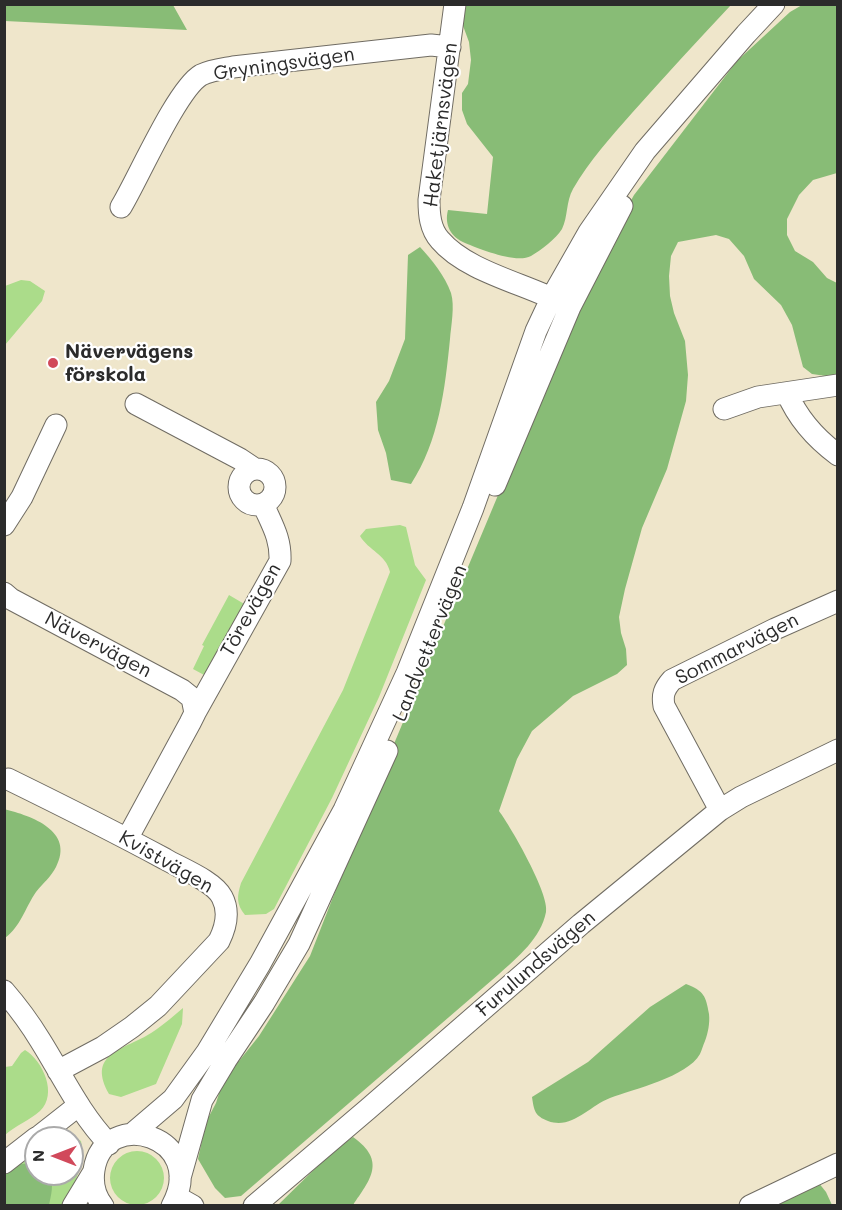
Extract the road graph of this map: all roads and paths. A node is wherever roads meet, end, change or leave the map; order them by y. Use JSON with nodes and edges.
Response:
{"nodes":[{"id":1,"x":455,"y":4,"type":"edge"},
{"id":2,"x":774,"y":4,"type":"edge"},
{"id":3,"x":450,"y":47,"type":"junction"},
{"id":4,"x":121,"y":207,"type":"dead end"},
{"id":5,"x":561,"y":302,"type":"junction"},
{"id":6,"x":837,"y":385,"type":"edge"},
{"id":7,"x":786,"y":393,"type":"junction"},
{"id":8,"x":136,"y":404,"type":"dead end"},
{"id":9,"x":724,"y":409,"type":"dead end"},
{"id":10,"x":56,"y":425,"type":"dead end"},
{"id":11,"x":837,"y":455,"type":"edge"},
{"id":12,"x":4,"y":525,"type":"edge"},
{"id":13,"x":4,"y":593,"type":"edge"},
{"id":14,"x":837,"y":601,"type":"edge"},
{"id":15,"x":193,"y":705,"type":"junction"},
{"id":16,"x":837,"y":750,"type":"edge"},
{"id":17,"x":8,"y":779,"type":"dead end"},
{"id":18,"x":720,"y":810,"type":"junction"},
{"id":19,"x":127,"y":838,"type":"junction"},
{"id":20,"x":4,"y":991,"type":"edge"},
{"id":21,"x":58,"y":1071,"type":"junction"},
{"id":22,"x":79,"y":1105,"type":"junction"},
{"id":23,"x":52,"y":1126,"type":"edge"},
{"id":24,"x":132,"y":1134,"type":"junction"},
{"id":25,"x":109,"y":1144,"type":"junction"},
{"id":26,"x":24,"y":1147,"type":"edge"},
{"id":27,"x":4,"y":1163,"type":"edge"},
{"id":28,"x":837,"y":1164,"type":"edge"},
{"id":29,"x":93,"y":1173,"type":"junction"},
{"id":30,"x":181,"y":1196,"type":"edge"},
{"id":31,"x":73,"y":1206,"type":"edge"},
{"id":32,"x":103,"y":1206,"type":"edge"},
{"id":33,"x":254,"y":1206,"type":"edge"},
{"id":34,"x":750,"y":1206,"type":"edge"}],
"edges":[{"from":1,"to":3,"type":"street","name":"Haketjärnsvägen"},
{"from":2,"to":5,"type":"street","name":"Landvettervägen"},
{"from":3,"to":4,"type":"street","name":"Gryningsvägen"},
{"from":3,"to":5,"type":"street","name":"Haketjärnsvägen"},
{"from":5,"to":24,"type":"street","name":"Landvettervägen"},
{"from":5,"to":30,"type":"street","name":"Landvettervägen"},
{"from":6,"to":7,"type":"street"},
{"from":7,"to":9,"type":"street"},
{"from":7,"to":11,"type":"street"},
{"from":8,"to":15,"type":"street","name":"Törevägen"},
{"from":10,"to":12,"type":"street"},
{"from":13,"to":15,"type":"street","name":"Nävervägen"},
{"from":14,"to":18,"type":"street","name":"Sommarvägen"},
{"from":15,"to":19,"type":"street","name":"Törevägen"},
{"from":16,"to":18,"type":"street","name":"Furulundsvägen"},
{"from":17,"to":19,"type":"street","name":"Kvistvägen"},
{"from":18,"to":33,"type":"street","name":"Furulundsvägen"},
{"from":19,"to":21,"type":"street","name":"Kvistvägen"},
{"from":20,"to":21,"type":"street"},
{"from":21,"to":22,"type":"street"},
{"from":22,"to":23,"type":"street"},
{"from":22,"to":25,"type":"street"},
{"from":24,"to":25,"type":"street","name":"Landvettervägen"},
{"from":24,"to":30,"type":"street"},
{"from":25,"to":29,"type":"street"},
{"from":26,"to":27,"type":"street"},
{"from":28,"to":34,"type":"street"},
{"from":29,"to":31,"type":"street"},
{"from":29,"to":32,"type":"street"}]}
